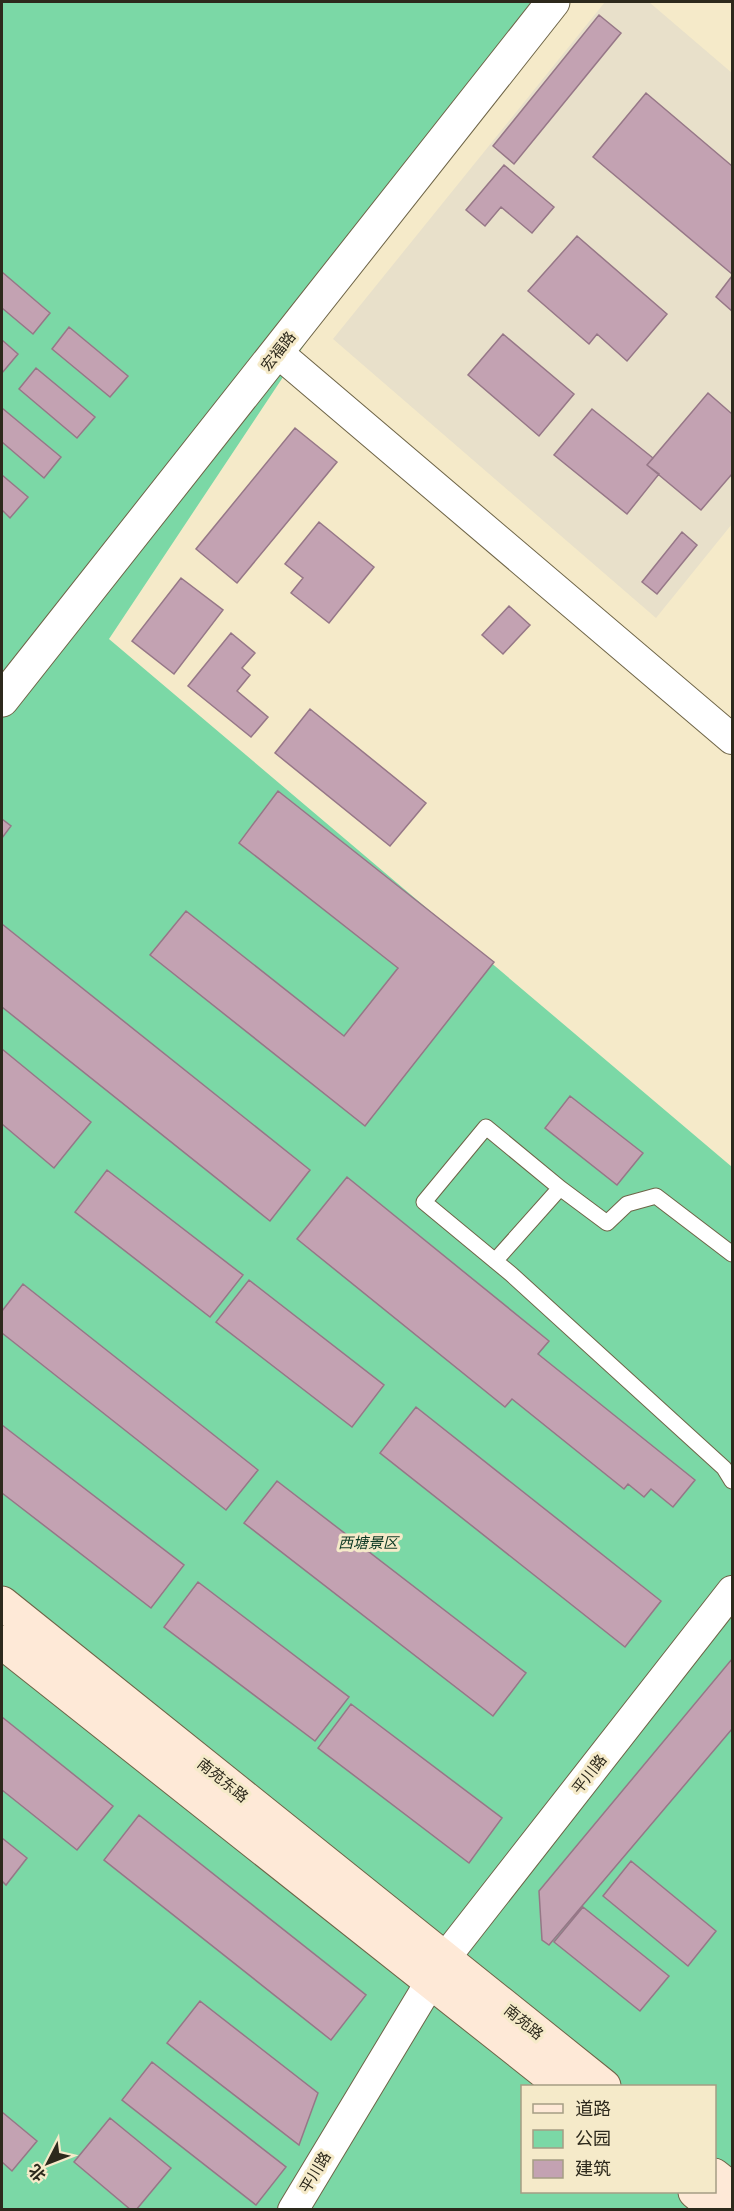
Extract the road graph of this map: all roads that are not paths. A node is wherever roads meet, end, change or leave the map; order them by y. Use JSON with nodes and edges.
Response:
{"nodes":[{"id":1,"x":553,"y":2,"type":"edge"},
{"id":2,"x":277,"y":352,"type":"junction"},
{"id":3,"x":2,"y":700,"type":"edge"},
{"id":4,"x":732,"y":739,"type":"edge"},
{"id":5,"x":560,"y":1188,"type":"junction"},
{"id":6,"x":732,"y":1254,"type":"edge"},
{"id":7,"x":495,"y":1261,"type":"junction"},
{"id":8,"x":732,"y":1482,"type":"edge"},
{"id":9,"x":732,"y":1591,"type":"edge"},
{"id":10,"x":2,"y":1603,"type":"edge"},
{"id":11,"x":2,"y":1642,"type":"edge"},
{"id":12,"x":436,"y":1969,"type":"junction"},
{"id":13,"x":561,"y":2085,"type":"edge"},
{"id":14,"x":603,"y":2085,"type":"edge"},
{"id":15,"x":716,"y":2177,"type":"edge"},
{"id":16,"x":732,"y":2189,"type":"edge"},
{"id":17,"x":695,"y":2193,"type":"edge"},
{"id":18,"x":293,"y":2210,"type":"edge"},
{"id":19,"x":717,"y":2210,"type":"edge"}],
"edges":[{"from":1,"to":2,"type":"street","name":"宏福路"},
{"from":2,"to":3,"type":"street","name":"宏福路"},
{"from":2,"to":4,"type":"street"},
{"from":5,"to":6,"type":"lane"},
{"from":5,"to":7,"type":"lane"},
{"from":5,"to":7,"type":"lane"},
{"from":7,"to":8,"type":"lane"},
{"from":9,"to":12,"type":"street","name":"平川路"},
{"from":10,"to":12,"type":"main road","name":"南苑东路"},
{"from":11,"to":12,"type":"main road","name":"南苑东路"},
{"from":12,"to":13,"type":"main road","name":"南苑路"},
{"from":12,"to":14,"type":"main road","name":"南苑路"},
{"from":12,"to":18,"type":"street","name":"平川路"},
{"from":15,"to":16,"type":"main road"},
{"from":17,"to":19,"type":"main road"}]}
